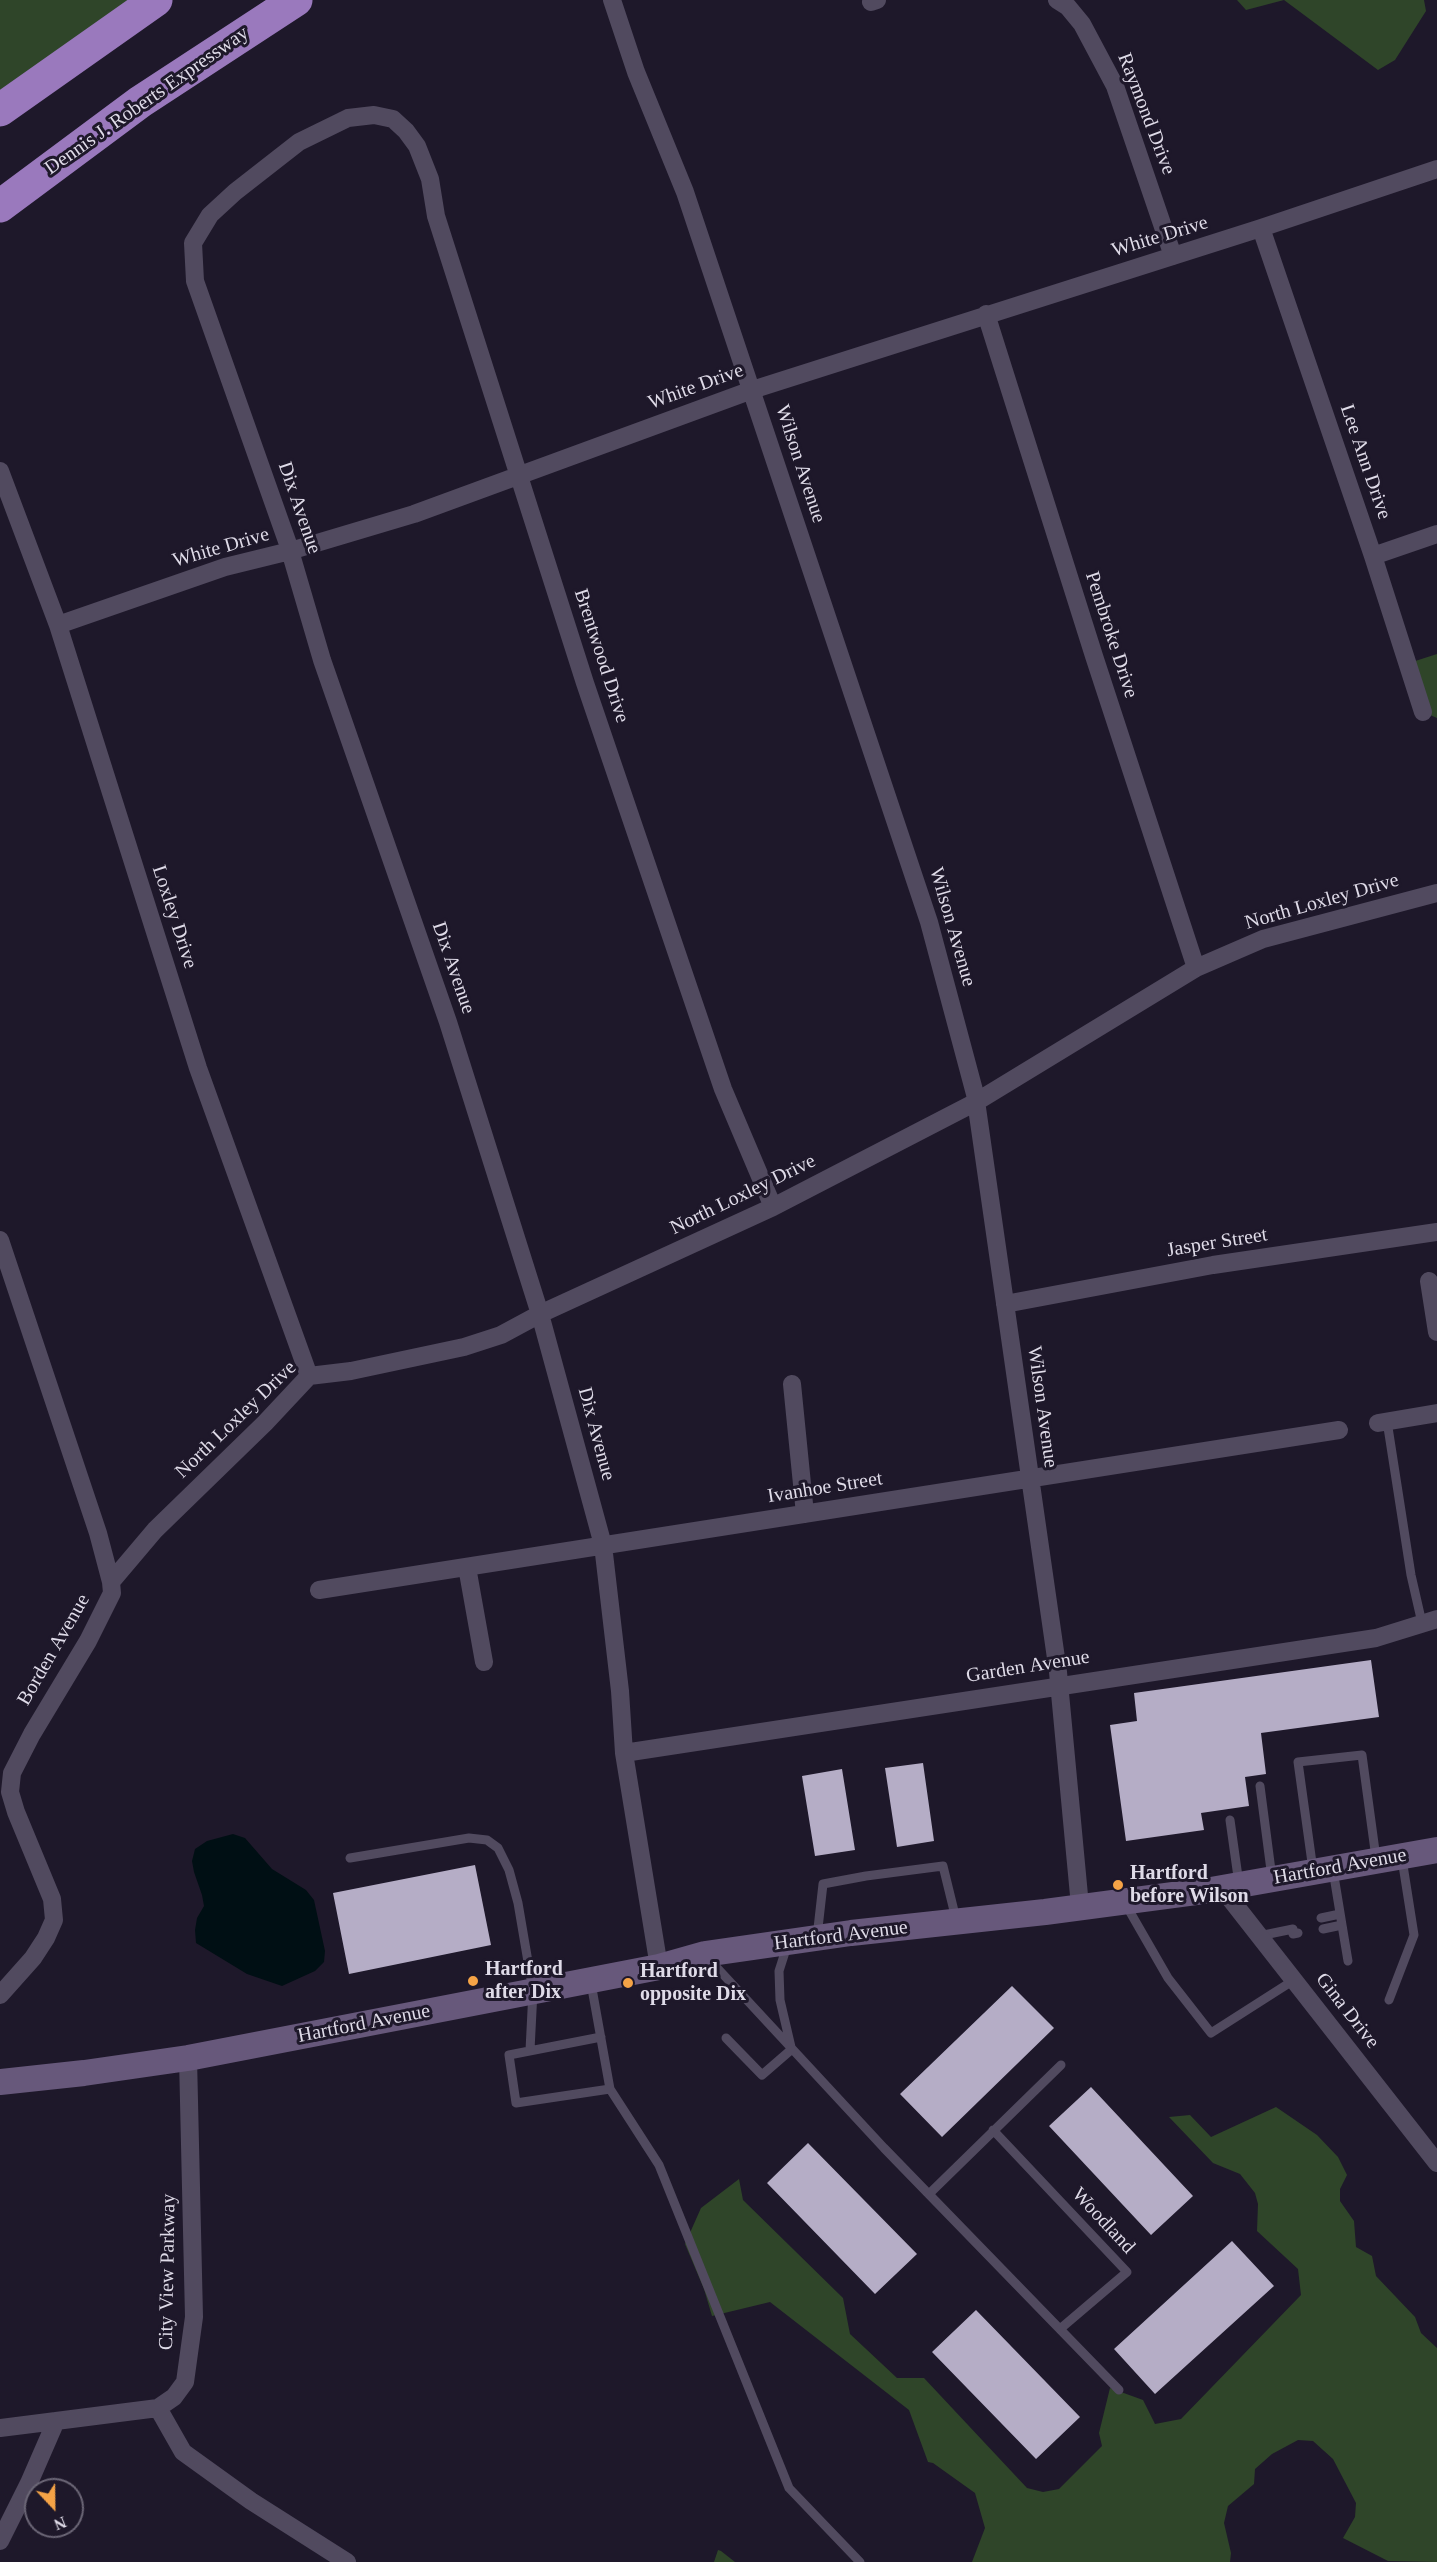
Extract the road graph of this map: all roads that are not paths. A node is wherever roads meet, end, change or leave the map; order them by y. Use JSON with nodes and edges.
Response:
{"nodes":[{"id":1,"x":156,"y":0,"type":"edge"},
{"id":2,"x":296,"y":0,"type":"edge"},
{"id":3,"x":612,"y":0,"type":"edge"},
{"id":4,"x":1057,"y":0,"type":"edge"},
{"id":5,"x":0,"y":110,"type":"edge"},
{"id":6,"x":393,"y":119,"type":"joint"},
{"id":7,"x":1437,"y":169,"type":"edge"},
{"id":8,"x":0,"y":206,"type":"edge"},
{"id":9,"x":1261,"y":228,"type":"junction"},
{"id":10,"x":1173,"y":256,"type":"junction"},
{"id":11,"x":986,"y":314,"type":"junction"},
{"id":12,"x":752,"y":390,"type":"junction"},
{"id":13,"x":0,"y":471,"type":"edge"},
{"id":14,"x":520,"y":473,"type":"junction"},
{"id":15,"x":1437,"y":534,"type":"edge"},
{"id":16,"x":290,"y":551,"type":"junction"},
{"id":17,"x":1373,"y":556,"type":"junction"},
{"id":18,"x":58,"y":625,"type":"junction"},
{"id":19,"x":1423,"y":712,"type":"dead end"},
{"id":20,"x":1437,"y":893,"type":"edge"},
{"id":21,"x":1196,"y":968,"type":"junction"},
{"id":22,"x":976,"y":1102,"type":"junction"},
{"id":23,"x":773,"y":1207,"type":"junction"},
{"id":24,"x":1437,"y":1232,"type":"edge"},
{"id":25,"x":0,"y":1240,"type":"edge"},
{"id":26,"x":1429,"y":1281,"type":"dead end"},
{"id":27,"x":1005,"y":1304,"type":"junction"},
{"id":28,"x":540,"y":1314,"type":"junction"},
{"id":29,"x":1437,"y":1332,"type":"edge"},
{"id":30,"x":309,"y":1376,"type":"junction"},
{"id":31,"x":792,"y":1384,"type":"dead end"},
{"id":32,"x":1437,"y":1413,"type":"edge"},
{"id":33,"x":1383,"y":1422,"type":"joint"},
{"id":34,"x":1339,"y":1430,"type":"dead end"},
{"id":35,"x":1029,"y":1479,"type":"junction"},
{"id":36,"x":805,"y":1514,"type":"junction"},
{"id":37,"x":603,"y":1545,"type":"junction"},
{"id":38,"x":467,"y":1567,"type":"junction"},
{"id":39,"x":111,"y":1582,"type":"junction"},
{"id":40,"x":319,"y":1590,"type":"dead end"},
{"id":41,"x":1429,"y":1621,"type":"edge"},
{"id":42,"x":484,"y":1662,"type":"dead end"},
{"id":43,"x":1058,"y":1685,"type":"junction"},
{"id":44,"x":624,"y":1753,"type":"junction"},
{"id":45,"x":1260,"y":1785,"type":"dead end"},
{"id":46,"x":1230,"y":1820,"type":"dead end"},
{"id":47,"x":1437,"y":1850,"type":"edge"},
{"id":48,"x":1401,"y":1856,"type":"junction"},
{"id":49,"x":350,"y":1858,"type":"dead end"},
{"id":50,"x":1376,"y":1860,"type":"junction"},
{"id":51,"x":1323,"y":1870,"type":"junction"},
{"id":52,"x":1272,"y":1878,"type":"junction"},
{"id":53,"x":1230,"y":1886,"type":"junction"},
{"id":54,"x":1124,"y":1901,"type":"junction"},
{"id":55,"x":1080,"y":1906,"type":"junction"},
{"id":56,"x":1340,"y":1914,"type":"junction"},
{"id":57,"x":1321,"y":1918,"type":"dead end"},
{"id":58,"x":957,"y":1921,"type":"junction"},
{"id":59,"x":1342,"y":1925,"type":"junction"},
{"id":60,"x":1296,"y":1928,"type":"dead end"},
{"id":61,"x":1323,"y":1929,"type":"dead end"},
{"id":62,"x":1259,"y":1936,"type":"junction"},
{"id":63,"x":817,"y":1938,"type":"junction"},
{"id":64,"x":788,"y":1942,"type":"junction"},
{"id":65,"x":705,"y":1954,"type":"junction"},
{"id":66,"x":1348,"y":1961,"type":"dead end"},
{"id":67,"x":659,"y":1967,"type":"junction"},
{"id":68,"x":591,"y":1980,"type":"junction"},
{"id":69,"x":1294,"y":1980,"type":"junction"},
{"id":70,"x":533,"y":1992,"type":"junction"},
{"id":71,"x":0,"y":1995,"type":"edge"},
{"id":72,"x":1389,"y":2000,"type":"dead end"},
{"id":73,"x":601,"y":2037,"type":"junction"},
{"id":74,"x":726,"y":2038,"type":"dead end"},
{"id":75,"x":792,"y":2049,"type":"junction"},
{"id":76,"x":530,"y":2050,"type":"junction"},
{"id":77,"x":189,"y":2058,"type":"junction"},
{"id":78,"x":1060,"y":2065,"type":"dead end"},
{"id":79,"x":0,"y":2082,"type":"edge"},
{"id":80,"x":610,"y":2089,"type":"junction"},
{"id":81,"x":993,"y":2130,"type":"junction"},
{"id":82,"x":1437,"y":2163,"type":"edge"},
{"id":83,"x":929,"y":2194,"type":"junction"},
{"id":84,"x":1060,"y":2329,"type":"junction"},
{"id":85,"x":1119,"y":2390,"type":"dead end"},
{"id":86,"x":158,"y":2408,"type":"junction"},
{"id":87,"x":56,"y":2421,"type":"junction"},
{"id":88,"x":0,"y":2428,"type":"edge"},
{"id":89,"x":5,"y":2517,"type":"edge"},
{"id":90,"x":0,"y":2541,"type":"edge"},
{"id":91,"x":347,"y":2562,"type":"edge"},
{"id":92,"x":860,"y":2562,"type":"edge"}],
"edges":[{"from":1,"to":5,"type":"highway"},
{"from":2,"to":8,"type":"highway","name":"Dennis J. Roberts Expressway"},
{"from":3,"to":12,"type":"street","name":"Wilson Avenue"},
{"from":4,"to":10,"type":"street","name":"Raymond Drive"},
{"from":6,"to":14,"type":"street","name":"Brentwood Drive"},
{"from":6,"to":16,"type":"street","name":"Dix Avenue"},
{"from":7,"to":9,"type":"street","name":"White Drive"},
{"from":9,"to":10,"type":"street","name":"White Drive"},
{"from":9,"to":17,"type":"street","name":"Lee Ann Drive"},
{"from":10,"to":11,"type":"street","name":"White Drive"},
{"from":11,"to":12,"type":"street","name":"White Drive"},
{"from":11,"to":21,"type":"street","name":"Pembroke Drive"},
{"from":12,"to":14,"type":"street","name":"White Drive"},
{"from":12,"to":22,"type":"street","name":"Wilson Avenue"},
{"from":13,"to":18,"type":"street","name":"Loxley Drive"},
{"from":14,"to":16,"type":"street","name":"White Drive"},
{"from":14,"to":23,"type":"street","name":"Brentwood Drive"},
{"from":15,"to":17,"type":"street"},
{"from":16,"to":18,"type":"street","name":"White Drive"},
{"from":16,"to":28,"type":"street","name":"Dix Avenue"},
{"from":17,"to":19,"type":"street","name":"Lee Ann Drive"},
{"from":18,"to":30,"type":"street","name":"Loxley Drive"},
{"from":20,"to":21,"type":"street","name":"North Loxley Drive"},
{"from":21,"to":22,"type":"street","name":"North Loxley Drive"},
{"from":22,"to":23,"type":"street","name":"North Loxley Drive"},
{"from":22,"to":27,"type":"street","name":"Wilson Avenue"},
{"from":23,"to":28,"type":"street","name":"North Loxley Drive"},
{"from":24,"to":27,"type":"street","name":"Jasper Street"},
{"from":25,"to":39,"type":"street","name":"Borden Avenue"},
{"from":26,"to":29,"type":"street"},
{"from":27,"to":35,"type":"street","name":"Wilson Avenue"},
{"from":28,"to":30,"type":"street","name":"North Loxley Drive"},
{"from":28,"to":37,"type":"street","name":"Dix Avenue"},
{"from":30,"to":39,"type":"street","name":"North Loxley Drive"},
{"from":31,"to":36,"type":"street"},
{"from":32,"to":33,"type":"street"},
{"from":33,"to":41,"type":"lane"},
{"from":34,"to":35,"type":"street","name":"Ivanhoe Street"},
{"from":35,"to":36,"type":"street","name":"Ivanhoe Street"},
{"from":35,"to":43,"type":"street","name":"Wilson Avenue"},
{"from":36,"to":37,"type":"street","name":"Ivanhoe Street"},
{"from":37,"to":38,"type":"street","name":"Ivanhoe Street"},
{"from":37,"to":44,"type":"street","name":"Dix Avenue"},
{"from":38,"to":40,"type":"street","name":"Ivanhoe Street"},
{"from":38,"to":42,"type":"street"},
{"from":39,"to":71,"type":"street","name":"Borden Avenue"},
{"from":41,"to":43,"type":"street","name":"Garden Avenue"},
{"from":43,"to":44,"type":"street","name":"Garden Avenue"},
{"from":43,"to":55,"type":"street","name":"Wilson Avenue"},
{"from":44,"to":67,"type":"street","name":"Dix Avenue"},
{"from":45,"to":52,"type":"lane"},
{"from":46,"to":53,"type":"lane"},
{"from":47,"to":48,"type":"main road","name":"Hartford Avenue"},
{"from":48,"to":50,"type":"main road","name":"Hartford Avenue"},
{"from":48,"to":72,"type":"lane"},
{"from":49,"to":70,"type":"lane"},
{"from":50,"to":51,"type":"main road","name":"Hartford Avenue"},
{"from":50,"to":51,"type":"lane"},
{"from":51,"to":52,"type":"main road","name":"Hartford Avenue"},
{"from":51,"to":56,"type":"lane"},
{"from":52,"to":53,"type":"main road","name":"Hartford Avenue"},
{"from":53,"to":54,"type":"main road","name":"Hartford Avenue"},
{"from":53,"to":62,"type":"street","name":"Gina Drive"},
{"from":54,"to":55,"type":"main road","name":"Hartford Avenue"},
{"from":54,"to":69,"type":"lane"},
{"from":55,"to":58,"type":"main road","name":"Hartford Avenue"},
{"from":56,"to":57,"type":"lane"},
{"from":56,"to":59,"type":"lane"},
{"from":58,"to":63,"type":"main road","name":"Hartford Avenue"},
{"from":58,"to":63,"type":"lane"},
{"from":59,"to":61,"type":"lane"},
{"from":59,"to":66,"type":"lane"},
{"from":60,"to":62,"type":"lane"},
{"from":62,"to":69,"type":"street","name":"Gina Drive"},
{"from":63,"to":64,"type":"main road","name":"Hartford Avenue"},
{"from":64,"to":65,"type":"main road","name":"Hartford Avenue"},
{"from":64,"to":75,"type":"lane"},
{"from":65,"to":67,"type":"main road","name":"Hartford Avenue"},
{"from":65,"to":75,"type":"lane"},
{"from":67,"to":68,"type":"main road","name":"Hartford Avenue"},
{"from":68,"to":70,"type":"main road","name":"Hartford Avenue"},
{"from":68,"to":73,"type":"lane"},
{"from":69,"to":82,"type":"street","name":"Gina Drive"},
{"from":70,"to":76,"type":"lane"},
{"from":70,"to":77,"type":"main road","name":"Hartford Avenue"},
{"from":73,"to":76,"type":"lane"},
{"from":73,"to":80,"type":"lane"},
{"from":74,"to":75,"type":"lane"},
{"from":75,"to":83,"type":"lane"},
{"from":76,"to":80,"type":"lane"},
{"from":77,"to":79,"type":"main road","name":"Hartford Avenue"},
{"from":77,"to":86,"type":"street","name":"City View Parkway"},
{"from":78,"to":81,"type":"lane"},
{"from":80,"to":92,"type":"lane"},
{"from":81,"to":83,"type":"lane"},
{"from":81,"to":84,"type":"lane","name":"Woodland"},
{"from":83,"to":84,"type":"lane"},
{"from":84,"to":85,"type":"lane"},
{"from":86,"to":87,"type":"street"},
{"from":86,"to":91,"type":"street"},
{"from":87,"to":88,"type":"street"},
{"from":87,"to":89,"type":"street"},
{"from":89,"to":90,"type":"street"}]}
